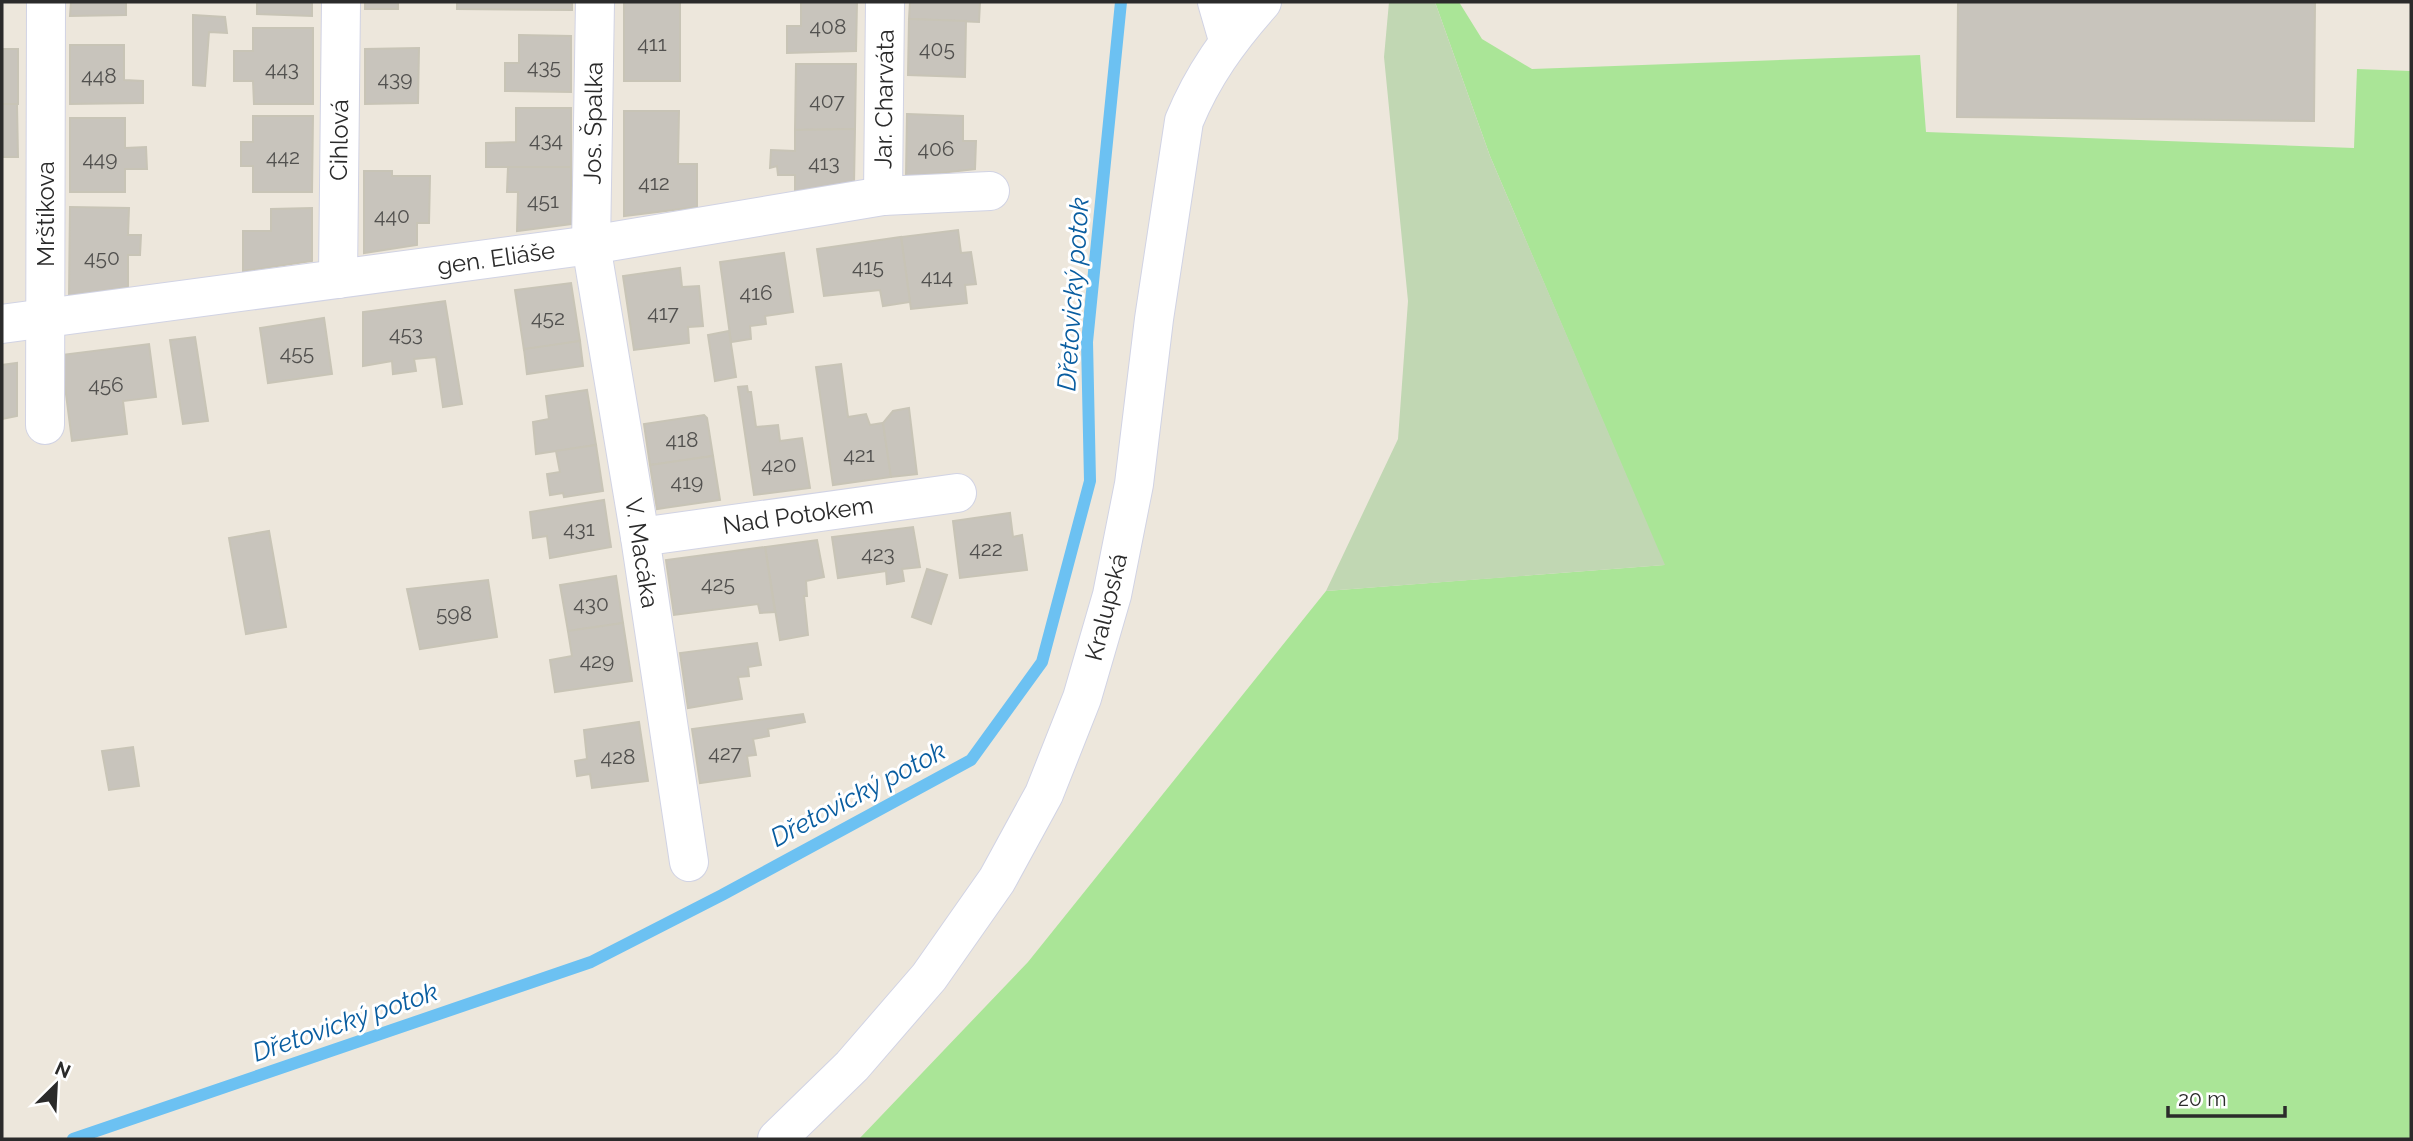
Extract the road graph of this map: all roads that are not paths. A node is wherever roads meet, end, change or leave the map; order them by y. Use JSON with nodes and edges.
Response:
{"nodes":[{"id":1,"x":46,"y":2,"type":"edge"},
{"id":2,"x":341,"y":2,"type":"edge"},
{"id":3,"x":595,"y":2,"type":"edge"},
{"id":4,"x":885,"y":2,"type":"edge"},
{"id":5,"x":1217,"y":2,"type":"edge"},
{"id":6,"x":1262,"y":2,"type":"edge"},
{"id":7,"x":1228,"y":40,"type":"junction"},
{"id":8,"x":990,"y":191,"type":"dead end"},
{"id":9,"x":883,"y":196,"type":"junction"},
{"id":10,"x":591,"y":245,"type":"junction"},
{"id":11,"x":338,"y":279,"type":"junction"},
{"id":12,"x":45,"y":317,"type":"junction"},
{"id":13,"x":2,"y":324,"type":"edge"},
{"id":14,"x":45,"y":425,"type":"dead end"},
{"id":15,"x":957,"y":493,"type":"dead end"},
{"id":16,"x":640,"y":537,"type":"junction"},
{"id":17,"x":689,"y":862,"type":"dead end"},
{"id":18,"x":777,"y":1139,"type":"edge"}],
"edges":[{"from":1,"to":12,"type":"street","name":"Mrštíkova"},
{"from":2,"to":11,"type":"street","name":"Cihlová"},
{"from":3,"to":10,"type":"street","name":"Jos. Špalka"},
{"from":4,"to":9,"type":"street","name":"Jar. Charváta"},
{"from":5,"to":7,"type":"street"},
{"from":6,"to":7,"type":"street","name":"Kralupská"},
{"from":7,"to":18,"type":"street","name":"Kralupská"},
{"from":8,"to":9,"type":"street","name":"gen. Eliáše"},
{"from":9,"to":10,"type":"street","name":"gen. Eliáše"},
{"from":10,"to":11,"type":"street","name":"gen. Eliáše"},
{"from":10,"to":16,"type":"street","name":"V. Macáka"},
{"from":11,"to":12,"type":"street","name":"gen. Eliáše"},
{"from":12,"to":13,"type":"street","name":"gen. Eliáše"},
{"from":12,"to":14,"type":"street","name":"Mrštíkova"},
{"from":15,"to":16,"type":"street","name":"Nad Potokem"},
{"from":16,"to":17,"type":"street","name":"V. Macáka"}]}
